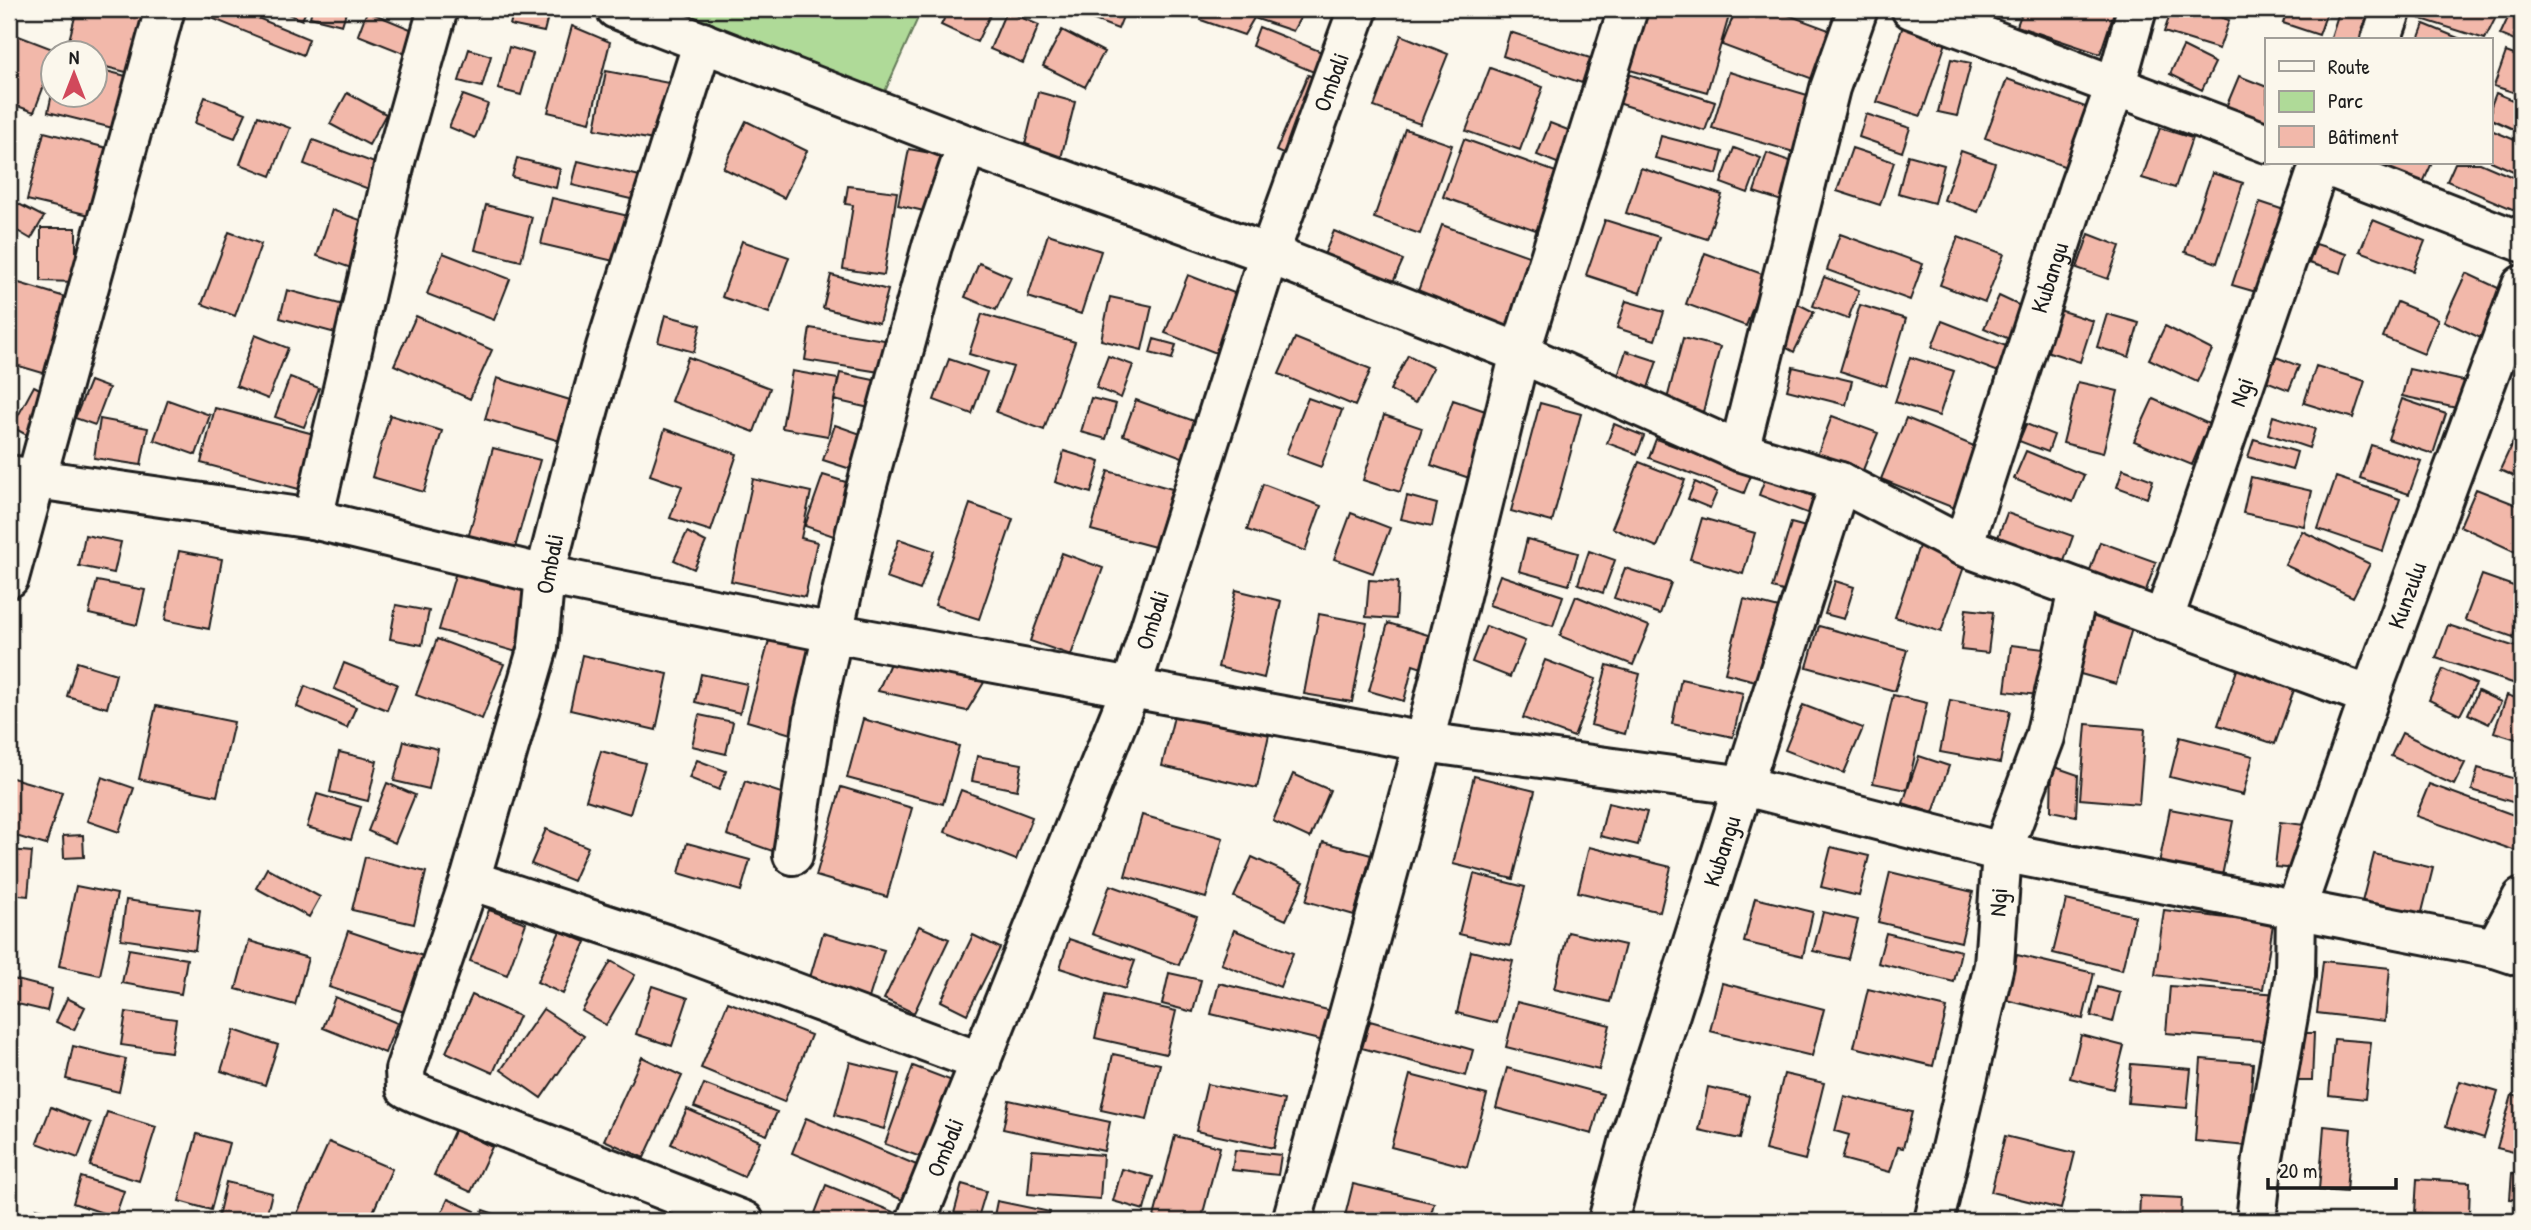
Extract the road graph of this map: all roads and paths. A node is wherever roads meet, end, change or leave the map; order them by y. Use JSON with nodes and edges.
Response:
{"nodes":[{"id":1,"x":165,"y":9,"type":"edge"},
{"id":2,"x":438,"y":9,"type":"edge"},
{"id":3,"x":616,"y":9,"type":"edge"},
{"id":4,"x":1358,"y":9,"type":"edge"},
{"id":5,"x":1628,"y":9,"type":"edge"},
{"id":6,"x":1858,"y":9,"type":"edge"},
{"id":7,"x":1911,"y":9,"type":"edge"},
{"id":8,"x":2137,"y":9,"type":"edge"},
{"id":9,"x":2392,"y":9,"type":"edge"},
{"id":10,"x":2382,"y":38,"type":"edge"},
{"id":11,"x":703,"y":42,"type":"junction"},
{"id":12,"x":2116,"y":84,"type":"junction"},
{"id":13,"x":2265,"y":142,"type":"edge"},
{"id":14,"x":967,"y":145,"type":"junction"},
{"id":15,"x":2319,"y":164,"type":"edge"},
{"id":16,"x":2322,"y":164,"type":"edge"},
{"id":17,"x":2522,"y":242,"type":"edge"},
{"id":18,"x":1269,"y":254,"type":"junction"},
{"id":19,"x":2522,"y":285,"type":"edge"},
{"id":20,"x":1520,"y":353,"type":"junction"},
{"id":21,"x":1739,"y":451,"type":"junction"},
{"id":22,"x":22,"y":478,"type":"edge"},
{"id":23,"x":1840,"y":482,"type":"junction"},
{"id":24,"x":313,"y":519,"type":"junction"},
{"id":25,"x":1963,"y":546,"type":"junction"},
{"id":26,"x":545,"y":575,"type":"junction"},
{"id":27,"x":9,"y":578,"type":"edge"},
{"id":28,"x":2078,"y":590,"type":"junction"},
{"id":29,"x":2163,"y":621,"type":"junction"},
{"id":30,"x":833,"y":633,"type":"junction"},
{"id":31,"x":1131,"y":688,"type":"junction"},
{"id":32,"x":2370,"y":696,"type":"junction"},
{"id":33,"x":1424,"y":742,"type":"junction"},
{"id":34,"x":1745,"y":786,"type":"junction"},
{"id":35,"x":2002,"y":852,"type":"junction"},
{"id":36,"x":793,"y":855,"type":"dead end"},
{"id":37,"x":470,"y":880,"type":"junction"},
{"id":38,"x":2522,"y":898,"type":"edge"},
{"id":39,"x":2296,"y":909,"type":"junction"},
{"id":40,"x":2509,"y":953,"type":"edge"},
{"id":41,"x":981,"y":1062,"type":"junction"},
{"id":42,"x":744,"y":1221,"type":"edge"},
{"id":43,"x":916,"y":1221,"type":"edge"},
{"id":44,"x":1292,"y":1221,"type":"edge"},
{"id":45,"x":1608,"y":1221,"type":"edge"},
{"id":46,"x":1934,"y":1221,"type":"edge"},
{"id":47,"x":2256,"y":1221,"type":"edge"}],
"edges":[{"from":1,"to":22,"type":"street"},
{"from":2,"to":24,"type":"street"},
{"from":3,"to":11,"type":"street"},
{"from":4,"to":18,"type":"street","name":"Ombali"},
{"from":5,"to":20,"type":"street"},
{"from":6,"to":21,"type":"street"},
{"from":7,"to":12,"type":"street"},
{"from":8,"to":12,"type":"street","name":"Kubangu"},
{"from":9,"to":10,"type":"street"},
{"from":11,"to":14,"type":"street"},
{"from":11,"to":26,"type":"street","name":"Ombali"},
{"from":12,"to":13,"type":"street"},
{"from":12,"to":25,"type":"street","name":"Kubangu"},
{"from":14,"to":18,"type":"street"},
{"from":14,"to":30,"type":"street"},
{"from":15,"to":29,"type":"street","name":"Ngi"},
{"from":16,"to":17,"type":"street"},
{"from":18,"to":20,"type":"street"},
{"from":18,"to":31,"type":"street","name":"Ombali"},
{"from":19,"to":32,"type":"street","name":"Kunzulu"},
{"from":20,"to":21,"type":"street"},
{"from":20,"to":33,"type":"street"},
{"from":21,"to":23,"type":"street"},
{"from":22,"to":24,"type":"street"},
{"from":22,"to":27,"type":"street"},
{"from":23,"to":25,"type":"street"},
{"from":23,"to":34,"type":"street","name":"Kubangu"},
{"from":24,"to":26,"type":"street"},
{"from":25,"to":28,"type":"street"},
{"from":26,"to":30,"type":"street"},
{"from":26,"to":37,"type":"street","name":"Ombali"},
{"from":28,"to":29,"type":"street"},
{"from":28,"to":35,"type":"street","name":"Ngi"},
{"from":29,"to":32,"type":"street"},
{"from":30,"to":31,"type":"street"},
{"from":30,"to":36,"type":"street"},
{"from":31,"to":33,"type":"street"},
{"from":31,"to":41,"type":"street","name":"Ombali"},
{"from":32,"to":39,"type":"street","name":"Kunzulu"},
{"from":33,"to":34,"type":"street"},
{"from":33,"to":44,"type":"street"},
{"from":34,"to":35,"type":"street"},
{"from":34,"to":45,"type":"street","name":"Kubangu"},
{"from":35,"to":39,"type":"street"},
{"from":35,"to":46,"type":"street","name":"Ngi"},
{"from":37,"to":41,"type":"street"},
{"from":37,"to":42,"type":"street","name":"Ombali"},
{"from":38,"to":40,"type":"street"},
{"from":39,"to":40,"type":"street"},
{"from":39,"to":47,"type":"street","name":"Kunzulu"},
{"from":41,"to":43,"type":"street","name":"Ombali"}]}
